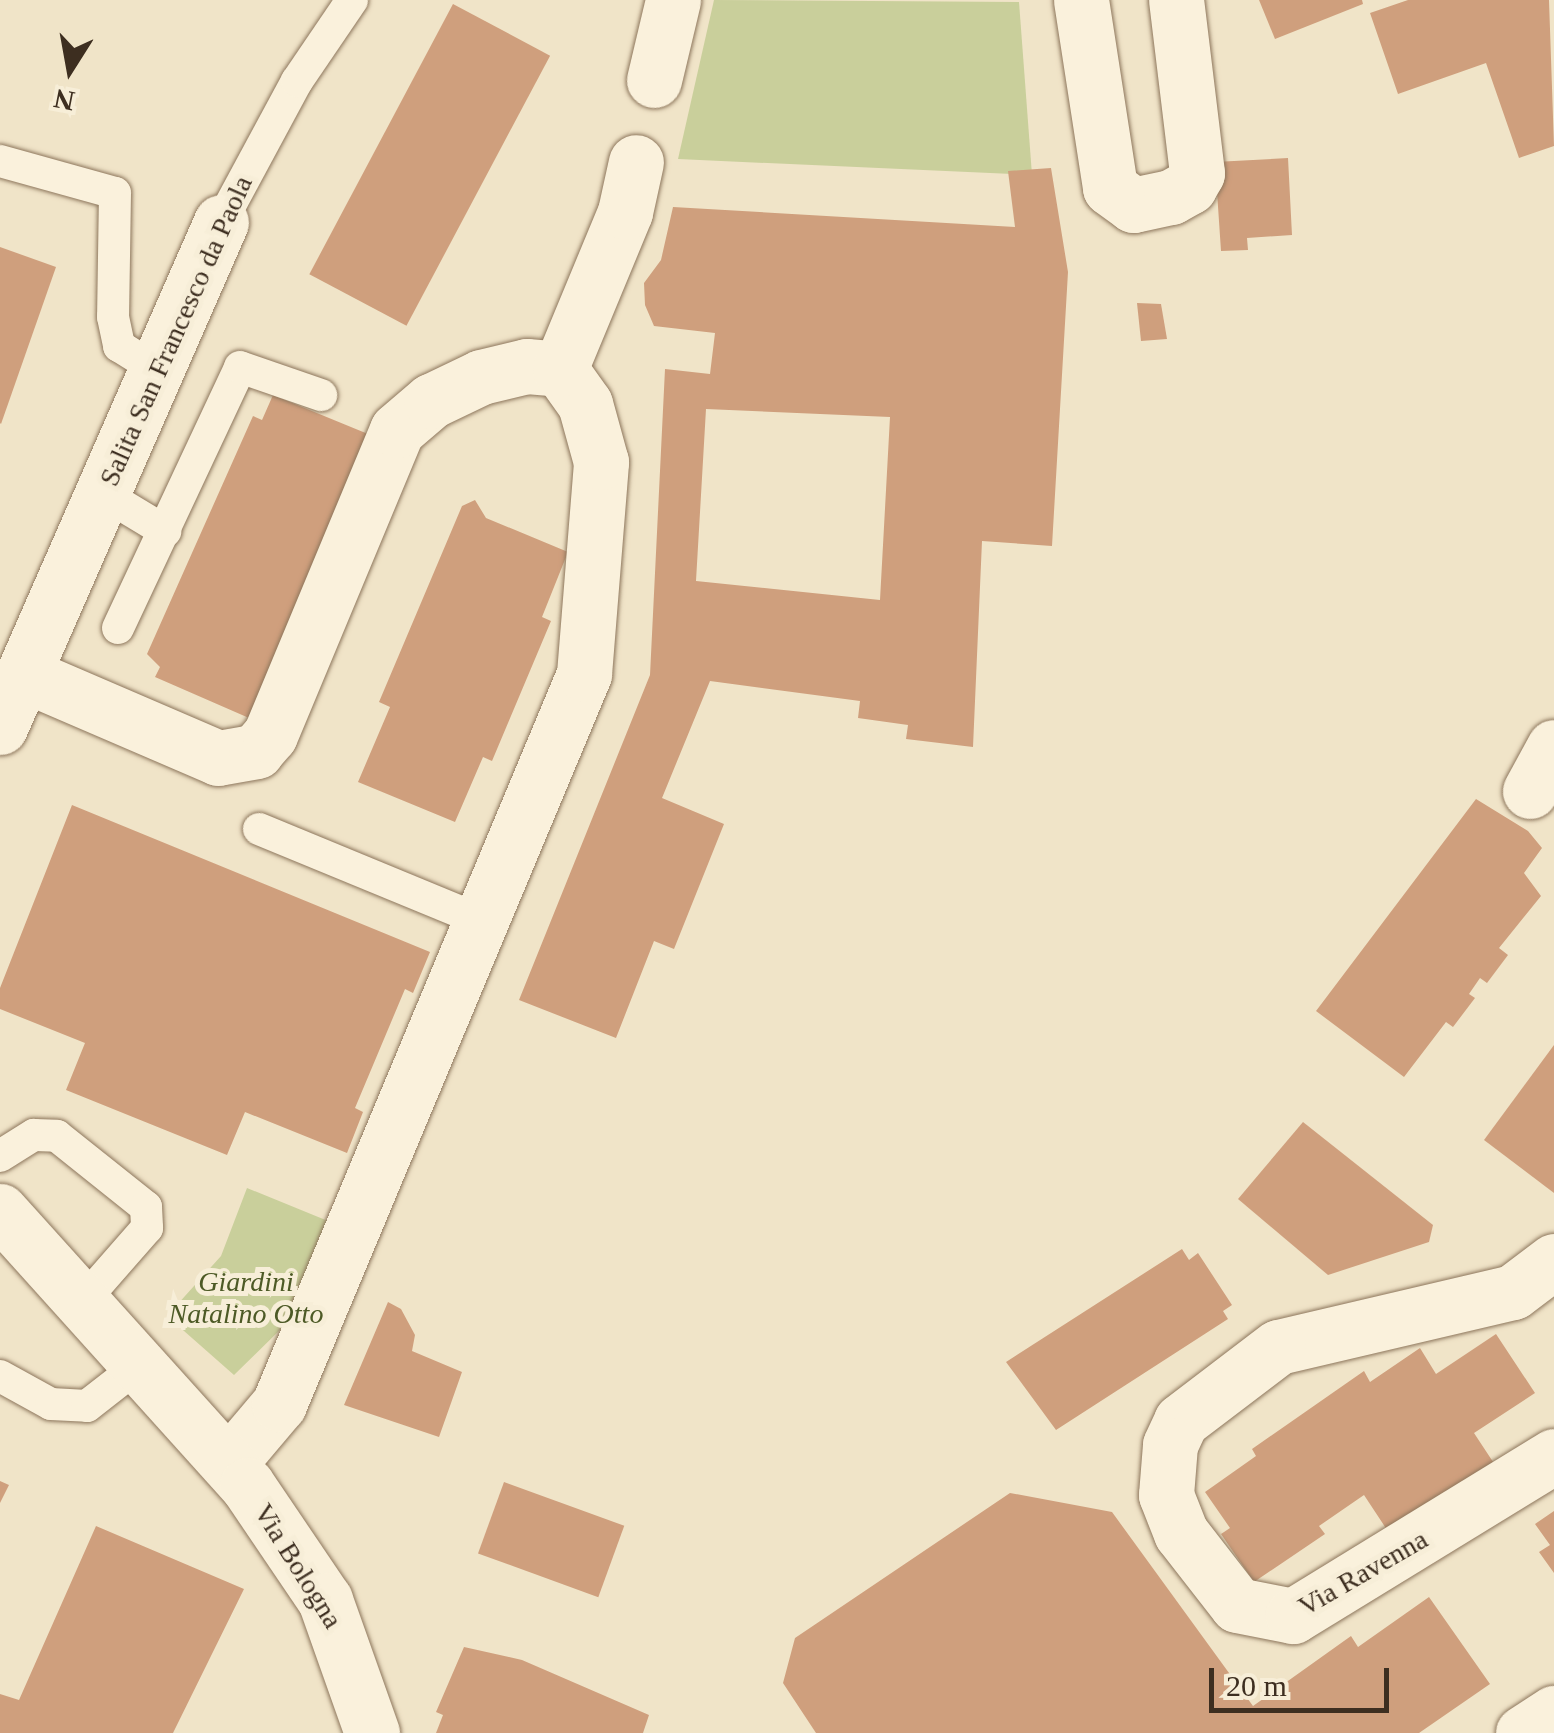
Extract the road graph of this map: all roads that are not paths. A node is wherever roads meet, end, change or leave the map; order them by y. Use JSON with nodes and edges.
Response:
{"nodes":[{"id":1,"x":352,"y":0,"type":"edge"},
{"id":2,"x":673,"y":0,"type":"edge"},
{"id":3,"x":1081,"y":0,"type":"edge"},
{"id":4,"x":1176,"y":0,"type":"edge"},
{"id":5,"x":654,"y":80,"type":"dead end"},
{"id":6,"x":0,"y":161,"type":"edge"},
{"id":7,"x":636,"y":162,"type":"dead end"},
{"id":8,"x":220,"y":222,"type":"joint"},
{"id":9,"x":156,"y":369,"type":"junction"},
{"id":10,"x":560,"y":369,"type":"junction"},
{"id":11,"x":321,"y":395,"type":"dead end"},
{"id":12,"x":102,"y":493,"type":"junction"},
{"id":13,"x":165,"y":531,"type":"junction"},
{"id":14,"x":118,"y":628,"type":"dead end"},
{"id":15,"x":23,"y":674,"type":"junction"},
{"id":16,"x":0,"y":727,"type":"edge"},
{"id":17,"x":260,"y":829,"type":"dead end"},
{"id":18,"x":477,"y":919,"type":"junction"},
{"id":19,"x":0,"y":1156,"type":"edge"},
{"id":20,"x":0,"y":1211,"type":"edge"},
{"id":21,"x":1554,"y":1261,"type":"edge"},
{"id":22,"x":83,"y":1301,"type":"junction"},
{"id":23,"x":142,"y":1364,"type":"junction"},
{"id":24,"x":0,"y":1376,"type":"edge"},
{"id":25,"x":1554,"y":1456,"type":"edge"},
{"id":26,"x":230,"y":1462,"type":"junction"},
{"id":27,"x":1554,"y":1713,"type":"edge"},
{"id":28,"x":372,"y":1733,"type":"edge"},
{"id":29,"x":1524,"y":1733,"type":"edge"}],
"edges":[{"from":1,"to":8,"type":"lane","name":"Salita San Francesco da Paola"},
{"from":2,"to":5,"type":"street"},
{"from":3,"to":4,"type":"street"},
{"from":6,"to":9,"type":"lane"},
{"from":7,"to":10,"type":"street"},
{"from":8,"to":9,"type":"street","name":"Salita San Francesco da Paola"},
{"from":9,"to":12,"type":"street","name":"Salita San Francesco da Paola"},
{"from":10,"to":15,"type":"street"},
{"from":10,"to":18,"type":"street"},
{"from":11,"to":13,"type":"lane"},
{"from":12,"to":13,"type":"lane"},
{"from":12,"to":15,"type":"street","name":"Salita San Francesco da Paola"},
{"from":13,"to":14,"type":"lane"},
{"from":15,"to":16,"type":"street","name":"Salita San Francesco da Paola"},
{"from":17,"to":18,"type":"lane"},
{"from":18,"to":26,"type":"street"},
{"from":19,"to":22,"type":"lane"},
{"from":20,"to":22,"type":"street","name":"Via Bologna"},
{"from":21,"to":25,"type":"street","name":"Via Ravenna"},
{"from":22,"to":23,"type":"street","name":"Via Bologna"},
{"from":23,"to":24,"type":"lane"},
{"from":23,"to":26,"type":"street","name":"Via Bologna"},
{"from":26,"to":28,"type":"street","name":"Via Bologna"},
{"from":27,"to":29,"type":"street"}]}
